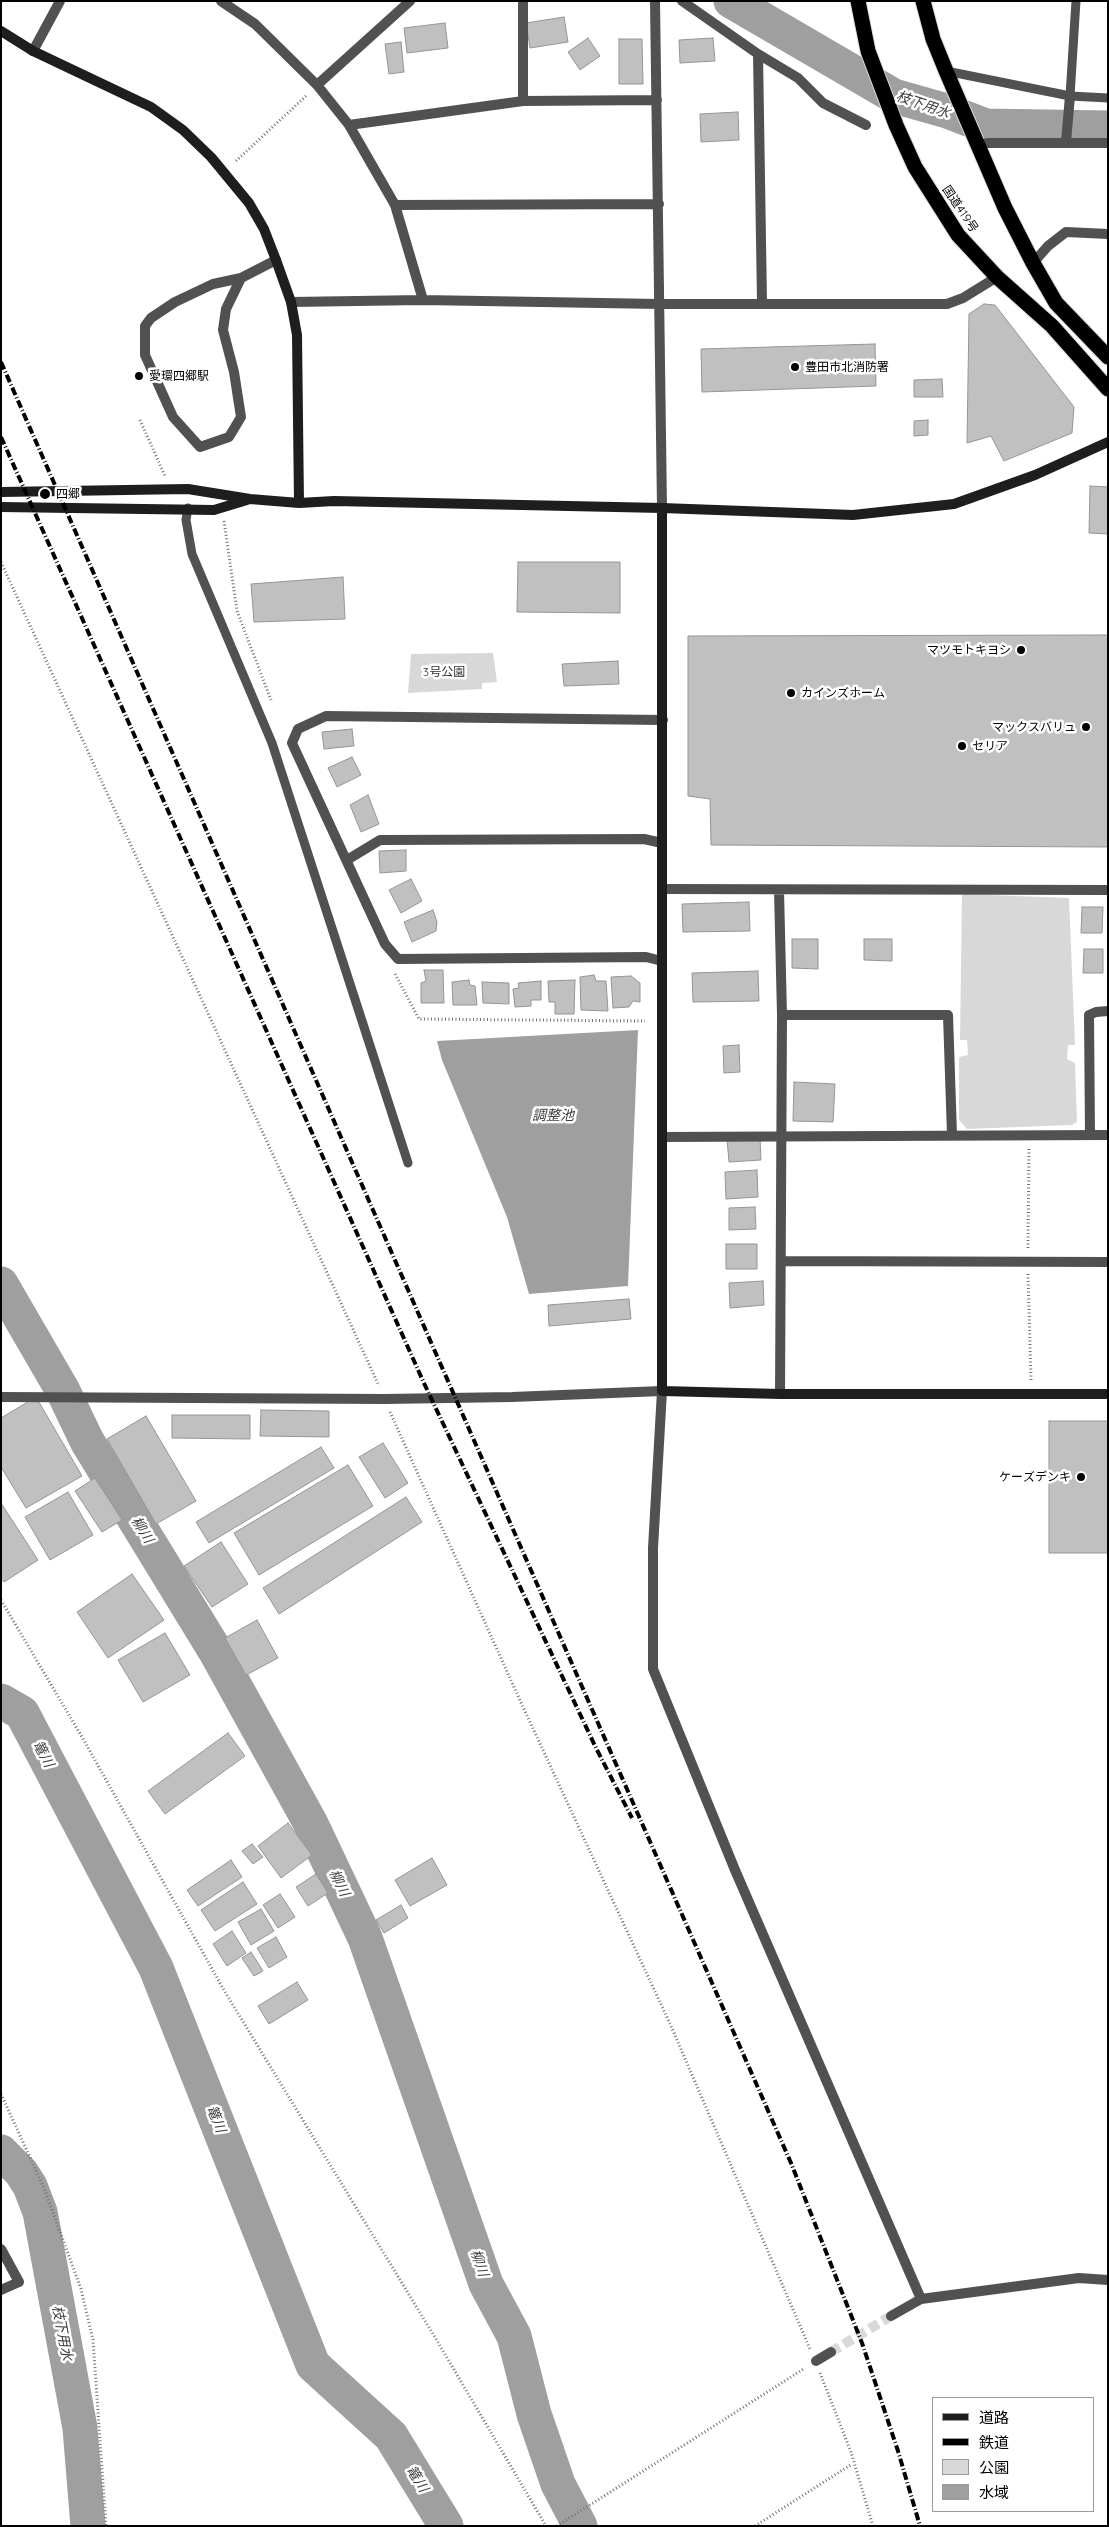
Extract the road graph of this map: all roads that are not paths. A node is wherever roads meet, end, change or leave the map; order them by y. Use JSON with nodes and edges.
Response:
{"nodes":[{"id":1,"x":60,"y":1,"type":"edge"},
{"id":2,"x":221,"y":1,"type":"edge"},
{"id":3,"x":523,"y":1,"type":"edge"},
{"id":4,"x":655,"y":1,"type":"edge"},
{"id":5,"x":682,"y":1,"type":"edge"},
{"id":6,"x":858,"y":1,"type":"edge"},
{"id":7,"x":923,"y":1,"type":"edge"},
{"id":8,"x":1076,"y":1,"type":"edge"},
{"id":9,"x":408,"y":2,"type":"edge"},
{"id":10,"x":1,"y":30,"type":"edge"},
{"id":11,"x":32,"y":51,"type":"junction"},
{"id":12,"x":758,"y":54,"type":"junction"},
{"id":13,"x":946,"y":71,"type":"junction"},
{"id":14,"x":317,"y":85,"type":"junction"},
{"id":15,"x":1108,"y":98,"type":"edge"},
{"id":16,"x":657,"y":100,"type":"junction"},
{"id":17,"x":523,"y":101,"type":"junction"},
{"id":18,"x":1069,"y":101,"type":"junction"},
{"id":19,"x":349,"y":125,"type":"junction"},
{"id":20,"x":866,"y":125,"type":"dead end"},
{"id":21,"x":1066,"y":142,"type":"junction"},
{"id":22,"x":1108,"y":143,"type":"edge"},
{"id":23,"x":978,"y":146,"type":"junction"},
{"id":24,"x":658,"y":204,"type":"junction"},
{"id":25,"x":395,"y":205,"type":"junction"},
{"id":26,"x":1108,"y":234,"type":"edge"},
{"id":27,"x":276,"y":260,"type":"junction"},
{"id":28,"x":1032,"y":263,"type":"junction"},
{"id":29,"x":997,"y":277,"type":"junction"},
{"id":30,"x":241,"y":278,"type":"junction"},
{"id":31,"x":423,"y":300,"type":"junction"},
{"id":32,"x":291,"y":302,"type":"junction"},
{"id":33,"x":762,"y":302,"type":"junction"},
{"id":34,"x":660,"y":304,"type":"junction"},
{"id":35,"x":1108,"y":357,"type":"edge"},
{"id":36,"x":1108,"y":389,"type":"edge"},
{"id":37,"x":1108,"y":442,"type":"edge"},
{"id":38,"x":1,"y":492,"type":"edge"},
{"id":39,"x":250,"y":499,"type":"junction"},
{"id":40,"x":299,"y":503,"type":"junction"},
{"id":41,"x":1,"y":507,"type":"edge"},
{"id":42,"x":188,"y":508,"type":"junction"},
{"id":43,"x":662,"y":508,"type":"junction"},
{"id":44,"x":663,"y":720,"type":"junction"},
{"id":45,"x":662,"y":843,"type":"junction"},
{"id":46,"x":346,"y":860,"type":"junction"},
{"id":47,"x":662,"y":889,"type":"junction"},
{"id":48,"x":779,"y":890,"type":"junction"},
{"id":49,"x":1108,"y":890,"type":"edge"},
{"id":50,"x":662,"y":961,"type":"junction"},
{"id":51,"x":1108,"y":1012,"type":"edge"},
{"id":52,"x":782,"y":1015,"type":"junction"},
{"id":53,"x":952,"y":1135,"type":"junction"},
{"id":54,"x":1090,"y":1135,"type":"junction"},
{"id":55,"x":1108,"y":1135,"type":"edge"},
{"id":56,"x":662,"y":1137,"type":"junction"},
{"id":57,"x":781,"y":1137,"type":"junction"},
{"id":58,"x":408,"y":1163,"type":"dead end"},
{"id":59,"x":781,"y":1262,"type":"junction"},
{"id":60,"x":1108,"y":1262,"type":"edge"},
{"id":61,"x":662,"y":1391,"type":"junction"},
{"id":62,"x":780,"y":1394,"type":"junction"},
{"id":63,"x":1108,"y":1394,"type":"edge"},
{"id":64,"x":1,"y":1397,"type":"edge"},
{"id":65,"x":1,"y":2249,"type":"edge"},
{"id":66,"x":1108,"y":2280,"type":"edge"},
{"id":67,"x":1,"y":2290,"type":"edge"},
{"id":68,"x":921,"y":2299,"type":"junction"},
{"id":69,"x":891,"y":2316,"type":"tunnel mouth"},
{"id":70,"x":831,"y":2352,"type":"tunnel mouth"},
{"id":71,"x":816,"y":2361,"type":"road end"}],
"edges":[{"from":1,"to":11,"type":"street"},
{"from":2,"to":14,"type":"street"},
{"from":3,"to":17,"type":"street"},
{"from":4,"to":16,"type":"street"},
{"from":5,"to":12,"type":"street"},
{"from":6,"to":29,"type":"highway","name":"国道419号"},
{"from":7,"to":13,"type":"highway"},
{"from":8,"to":18,"type":"lane"},
{"from":9,"to":14,"type":"street"},
{"from":10,"to":11,"type":"street"},
{"from":11,"to":27,"type":"street"},
{"from":12,"to":20,"type":"street"},
{"from":12,"to":33,"type":"street"},
{"from":13,"to":18,"type":"lane"},
{"from":13,"to":23,"type":"highway"},
{"from":14,"to":19,"type":"street"},
{"from":15,"to":18,"type":"lane"},
{"from":16,"to":17,"type":"street"},
{"from":16,"to":24,"type":"street"},
{"from":17,"to":19,"type":"street"},
{"from":18,"to":21,"type":"street"},
{"from":19,"to":25,"type":"street"},
{"from":21,"to":22,"type":"street"},
{"from":21,"to":23,"type":"street"},
{"from":23,"to":28,"type":"highway"},
{"from":24,"to":25,"type":"street"},
{"from":24,"to":34,"type":"street"},
{"from":25,"to":31,"type":"street"},
{"from":26,"to":28,"type":"street"},
{"from":27,"to":30,"type":"street"},
{"from":27,"to":32,"type":"street"},
{"from":28,"to":35,"type":"highway"},
{"from":29,"to":33,"type":"street"},
{"from":29,"to":36,"type":"highway","name":"国道419号"},
{"from":30,"to":30,"type":"street"},
{"from":31,"to":32,"type":"street"},
{"from":31,"to":34,"type":"street"},
{"from":32,"to":40,"type":"street"},
{"from":33,"to":34,"type":"street"},
{"from":34,"to":43,"type":"street"},
{"from":37,"to":43,"type":"street"},
{"from":38,"to":39,"type":"street"},
{"from":39,"to":40,"type":"street"},
{"from":39,"to":42,"type":"street"},
{"from":40,"to":43,"type":"street"},
{"from":41,"to":42,"type":"street"},
{"from":42,"to":58,"type":"lane"},
{"from":43,"to":44,"type":"street"},
{"from":44,"to":45,"type":"street"},
{"from":44,"to":46,"type":"street"},
{"from":45,"to":46,"type":"street"},
{"from":45,"to":47,"type":"street"},
{"from":46,"to":50,"type":"street"},
{"from":47,"to":48,"type":"street"},
{"from":47,"to":50,"type":"street"},
{"from":48,"to":49,"type":"street"},
{"from":48,"to":52,"type":"street"},
{"from":50,"to":56,"type":"street"},
{"from":51,"to":54,"type":"street"},
{"from":52,"to":53,"type":"street"},
{"from":52,"to":57,"type":"street"},
{"from":53,"to":54,"type":"street"},
{"from":53,"to":57,"type":"street"},
{"from":54,"to":55,"type":"street"},
{"from":56,"to":57,"type":"street"},
{"from":56,"to":61,"type":"street"},
{"from":57,"to":59,"type":"street"},
{"from":59,"to":60,"type":"street"},
{"from":59,"to":62,"type":"street"},
{"from":61,"to":62,"type":"street"},
{"from":61,"to":64,"type":"street"},
{"from":61,"to":68,"type":"street"},
{"from":62,"to":63,"type":"street"},
{"from":65,"to":67,"type":"street"},
{"from":66,"to":68,"type":"street"},
{"from":68,"to":69,"type":"street"},
{"from":70,"to":71,"type":"street"}]}
